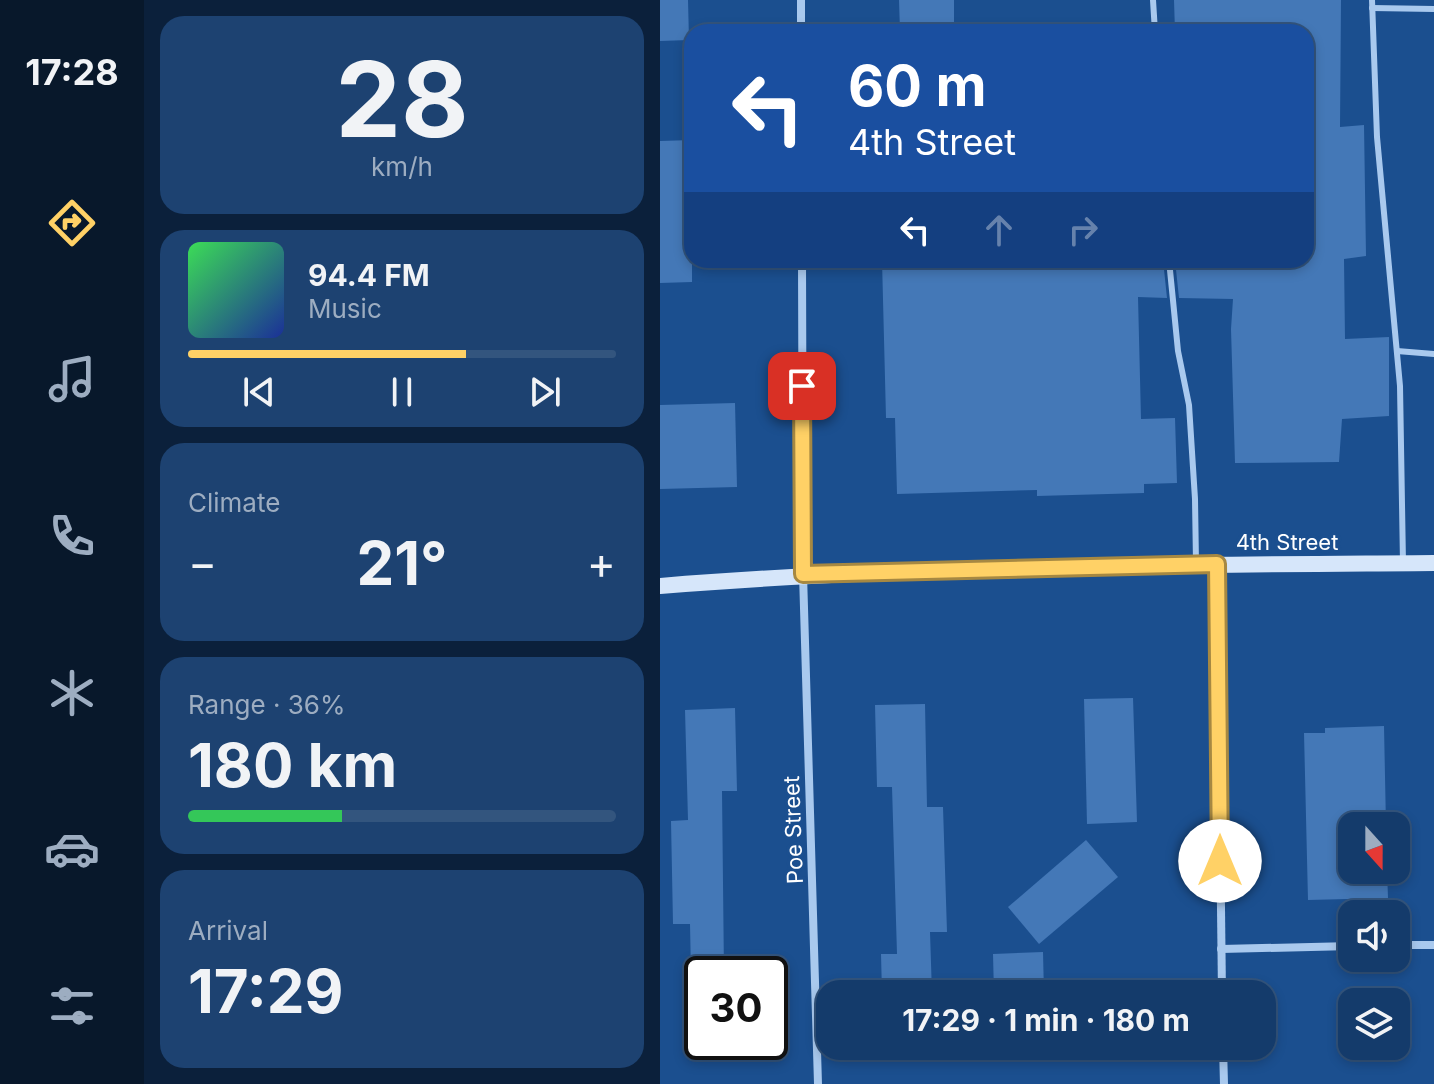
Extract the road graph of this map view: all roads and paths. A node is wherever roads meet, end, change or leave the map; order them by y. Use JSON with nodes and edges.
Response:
{"nodes":[{"id":1,"x":801,"y":0,"type":"edge"},
{"id":2,"x":1153,"y":0,"type":"edge"},
{"id":3,"x":1372,"y":4,"type":"edge"},
{"id":4,"x":1434,"y":9,"type":"edge"},
{"id":5,"x":801,"y":24,"type":"edge"},
{"id":6,"x":1154,"y":24,"type":"edge"},
{"id":7,"x":802,"y":268,"type":"edge"},
{"id":8,"x":1170,"y":268,"type":"edge"},
{"id":9,"x":1397,"y":351,"type":"junction"},
{"id":10,"x":1434,"y":354,"type":"edge"},
{"id":11,"x":1403,"y":563,"type":"junction"},
{"id":12,"x":1434,"y":563,"type":"edge"},
{"id":13,"x":1217,"y":564,"type":"junction"},
{"id":14,"x":1196,"y":565,"type":"junction"},
{"id":15,"x":803,"y":574,"type":"junction"},
{"id":16,"x":660,"y":586,"type":"edge"},
{"id":17,"x":1410,"y":945,"type":"edge"},
{"id":18,"x":1434,"y":945,"type":"edge"},
{"id":19,"x":1338,"y":946,"type":"edge"},
{"id":20,"x":1221,"y":949,"type":"junction"},
{"id":21,"x":1222,"y":980,"type":"edge"},
{"id":22,"x":1223,"y":1060,"type":"edge"},
{"id":23,"x":818,"y":1084,"type":"edge"},
{"id":24,"x":1224,"y":1084,"type":"edge"}],
"edges":[{"from":1,"to":5,"type":"street"},
{"from":2,"to":6,"type":"lane"},
{"from":3,"to":4,"type":"lane"},
{"from":3,"to":9,"type":"lane"},
{"from":7,"to":15,"type":"street","name":"Poe Street"},
{"from":8,"to":14,"type":"lane"},
{"from":9,"to":10,"type":"lane"},
{"from":9,"to":11,"type":"lane"},
{"from":11,"to":12,"type":"main road","name":"4th Street"},
{"from":11,"to":13,"type":"main road","name":"4th Street"},
{"from":13,"to":14,"type":"main road","name":"4th Street"},
{"from":13,"to":20,"type":"street"},
{"from":14,"to":15,"type":"main road","name":"4th Street"},
{"from":15,"to":16,"type":"main road","name":"4th Street"},
{"from":15,"to":23,"type":"street","name":"Poe Street"},
{"from":17,"to":18,"type":"street"},
{"from":19,"to":20,"type":"street"},
{"from":20,"to":21,"type":"street"},
{"from":22,"to":24,"type":"street"}]}
